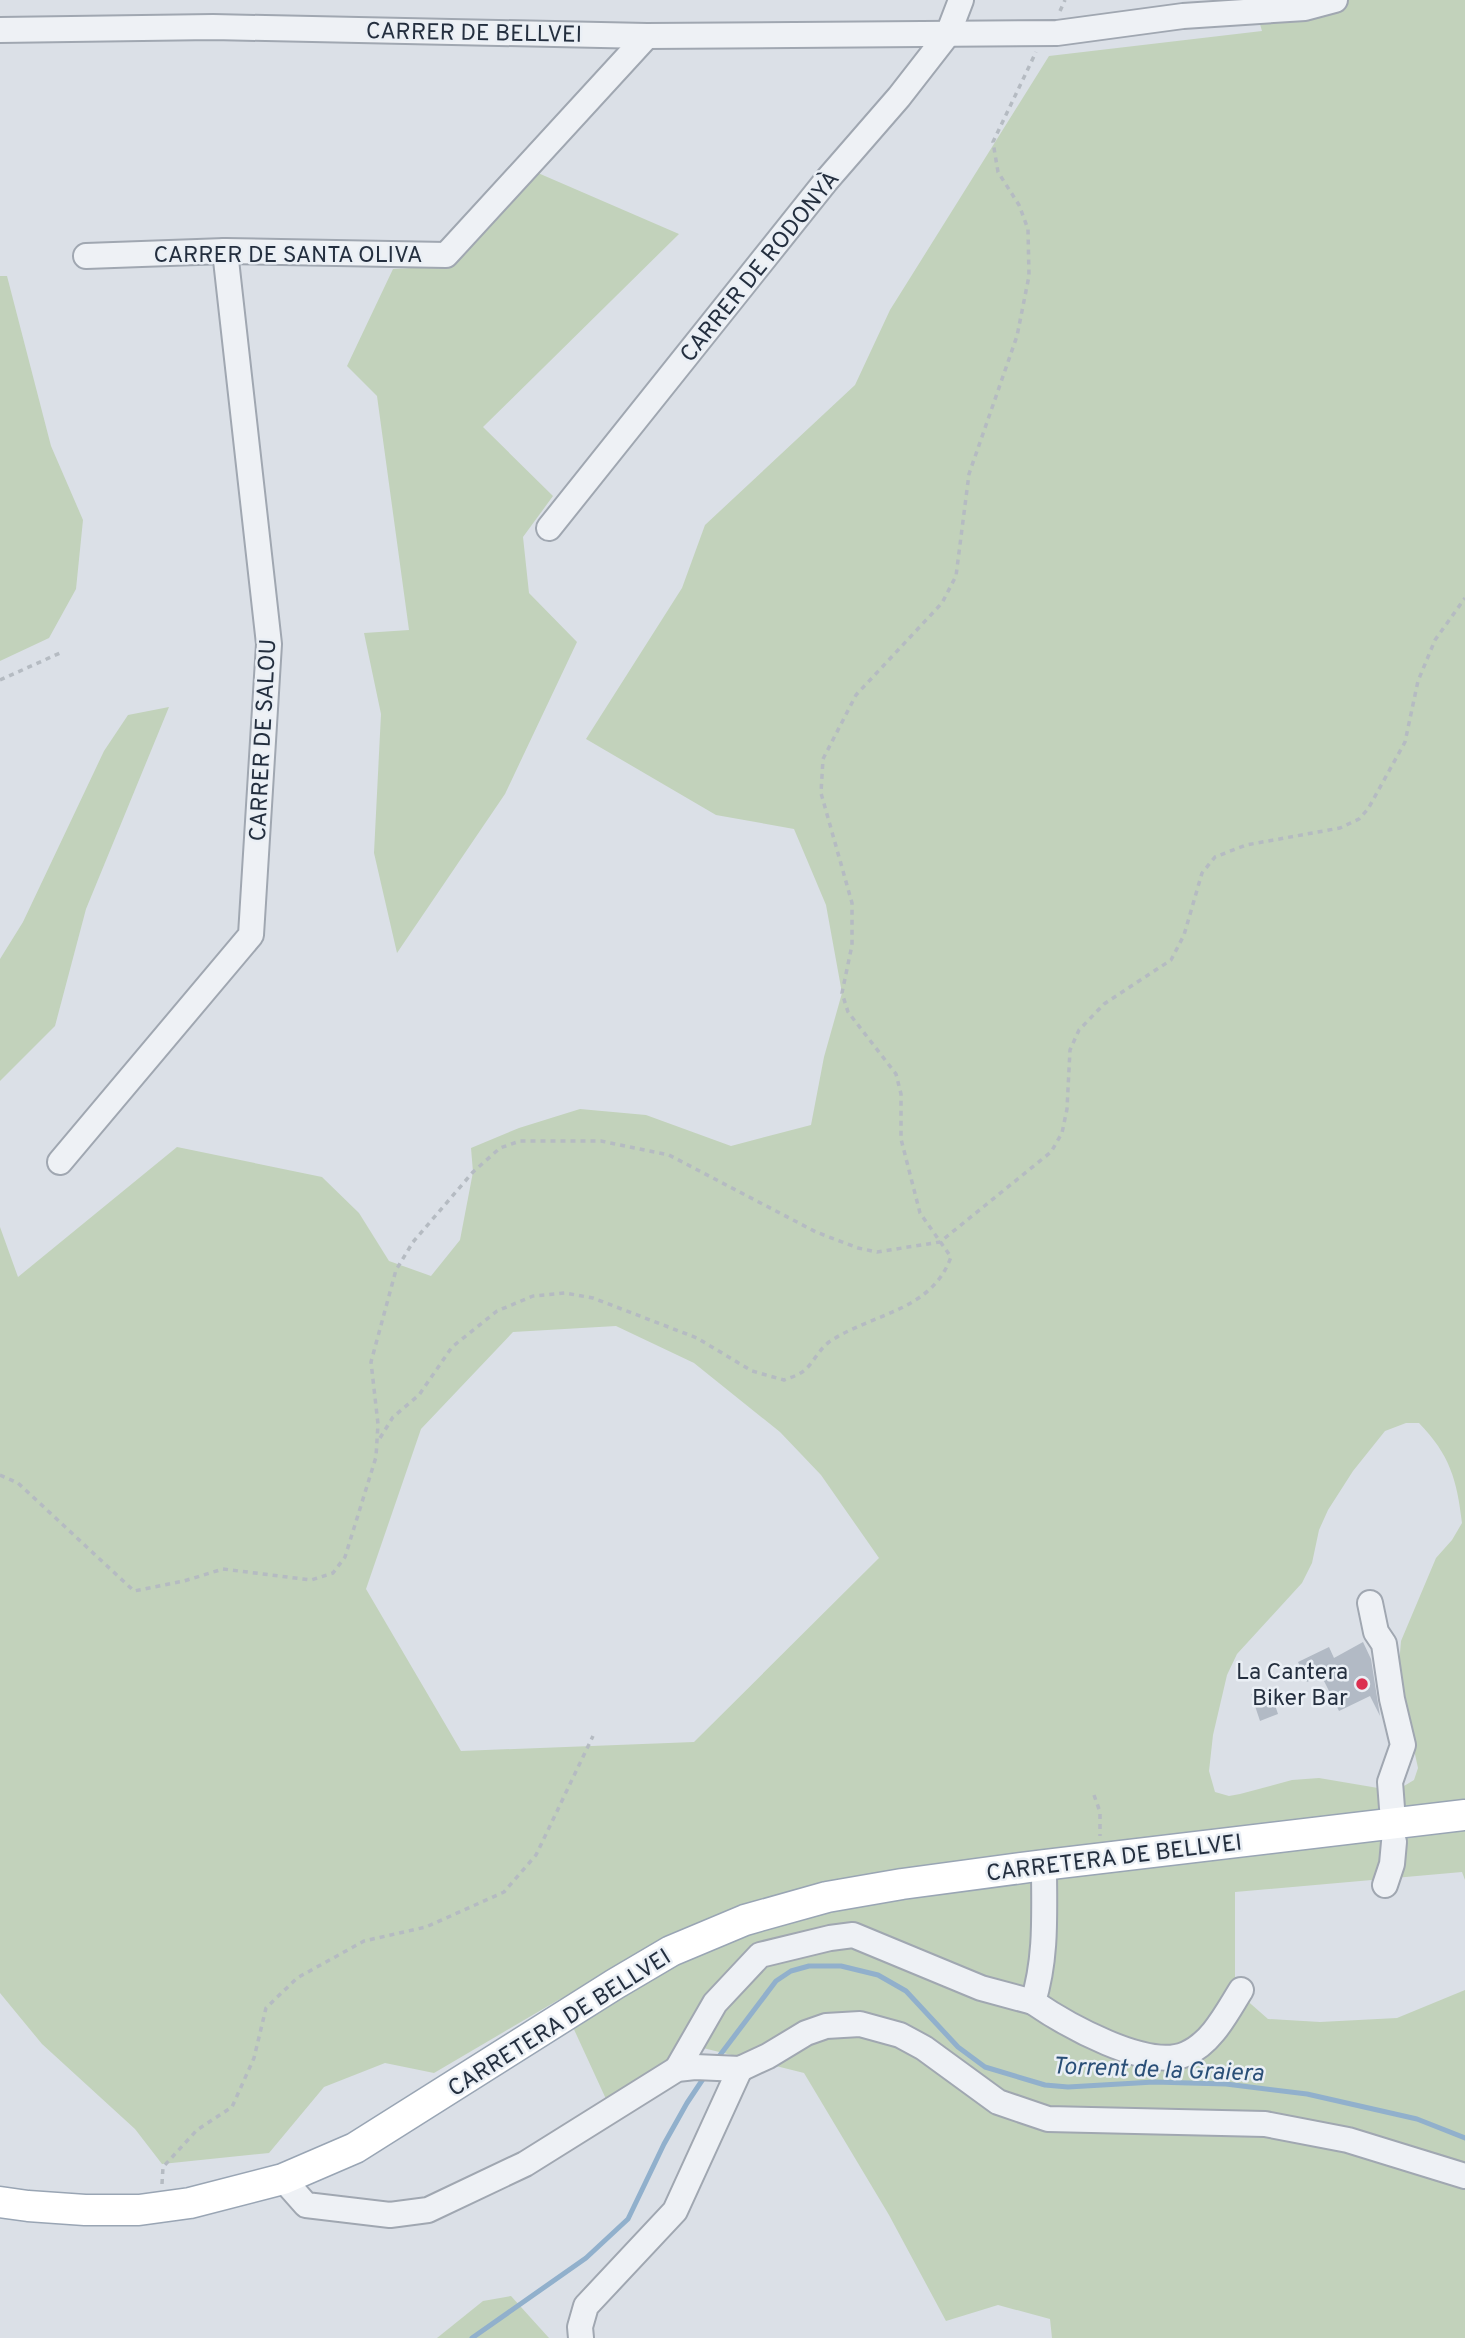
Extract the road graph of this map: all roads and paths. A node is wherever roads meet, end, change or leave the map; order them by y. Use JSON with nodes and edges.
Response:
{"nodes":[{"id":1,"x":961,"y":0,"type":"edge"},
{"id":2,"x":1335,"y":0,"type":"edge"},
{"id":3,"x":0,"y":30,"type":"edge"},
{"id":4,"x":948,"y":34,"type":"junction"},
{"id":5,"x":647,"y":36,"type":"junction"},
{"id":6,"x":1041,"y":45,"type":"dead end"},
{"id":7,"x":225,"y":251,"type":"junction"},
{"id":8,"x":86,"y":256,"type":"dead end"},
{"id":9,"x":549,"y":528,"type":"dead end"},
{"id":10,"x":1465,"y":598,"type":"edge"},
{"id":11,"x":60,"y":653,"type":"dead end"},
{"id":12,"x":0,"y":680,"type":"edge"},
{"id":13,"x":60,"y":1162,"type":"dead end"},
{"id":14,"x":940,"y":1242,"type":"junction"},
{"id":15,"x":376,"y":1457,"type":"junction"},
{"id":16,"x":0,"y":1475,"type":"edge"},
{"id":17,"x":1370,"y":1603,"type":"dead end"},
{"id":18,"x":593,"y":1736,"type":"dead end"},
{"id":19,"x":1094,"y":1795,"type":"dead end"},
{"id":20,"x":1392,"y":1808,"type":"dead end"},
{"id":21,"x":1465,"y":1815,"type":"edge"},
{"id":22,"x":1394,"y":1842,"type":"dead end"},
{"id":23,"x":1096,"y":1859,"type":"junction"},
{"id":24,"x":1044,"y":1865,"type":"junction"},
{"id":25,"x":1385,"y":1885,"type":"dead end"},
{"id":26,"x":1241,"y":1990,"type":"dead end"},
{"id":27,"x":1033,"y":2002,"type":"junction"},
{"id":28,"x":686,"y":2068,"type":"junction"},
{"id":29,"x":740,"y":2069,"type":"junction"},
{"id":30,"x":1465,"y":2176,"type":"edge"},
{"id":31,"x":283,"y":2179,"type":"junction"},
{"id":32,"x":0,"y":2202,"type":"edge"},
{"id":33,"x":162,"y":2207,"type":"junction"},
{"id":34,"x":581,"y":2338,"type":"edge"}],
"edges":[{"from":1,"to":4,"type":"street","name":"CARRER DE RODONYÀ"},
{"from":2,"to":4,"type":"street","name":"CARRER DE BELLVEI"},
{"from":3,"to":5,"type":"street","name":"CARRER DE BELLVEI"},
{"from":4,"to":5,"type":"street","name":"CARRER DE BELLVEI"},
{"from":4,"to":9,"type":"street","name":"CARRER DE RODONYÀ"},
{"from":5,"to":7,"type":"street","name":"CARRER DE SANTA OLIVA"},
{"from":6,"to":14,"type":"path"},
{"from":7,"to":8,"type":"street","name":"CARRER DE SANTA OLIVA"},
{"from":7,"to":13,"type":"street","name":"CARRER DE SALOU"},
{"from":10,"to":14,"type":"path"},
{"from":11,"to":12,"type":"path"},
{"from":14,"to":15,"type":"path"},
{"from":14,"to":15,"type":"path"},
{"from":15,"to":16,"type":"path"},
{"from":17,"to":20,"type":"street"},
{"from":18,"to":33,"type":"path"},
{"from":19,"to":23,"type":"path"},
{"from":21,"to":23,"type":"main road","name":"CARRETERA DE BELLVEI"},
{"from":22,"to":25,"type":"street"},
{"from":23,"to":24,"type":"main road","name":"CARRETERA DE BELLVEI"},
{"from":24,"to":27,"type":"street"},
{"from":24,"to":31,"type":"main road","name":"CARRETERA DE BELLVEI"},
{"from":26,"to":27,"type":"street"},
{"from":27,"to":28,"type":"street"},
{"from":28,"to":29,"type":"street"},
{"from":28,"to":31,"type":"street"},
{"from":29,"to":30,"type":"street"},
{"from":29,"to":34,"type":"street"},
{"from":31,"to":33,"type":"main road","name":"CARRETERA DE BELLVEI"},
{"from":32,"to":33,"type":"main road","name":"CARRETERA DE BELLVEI"}]}
